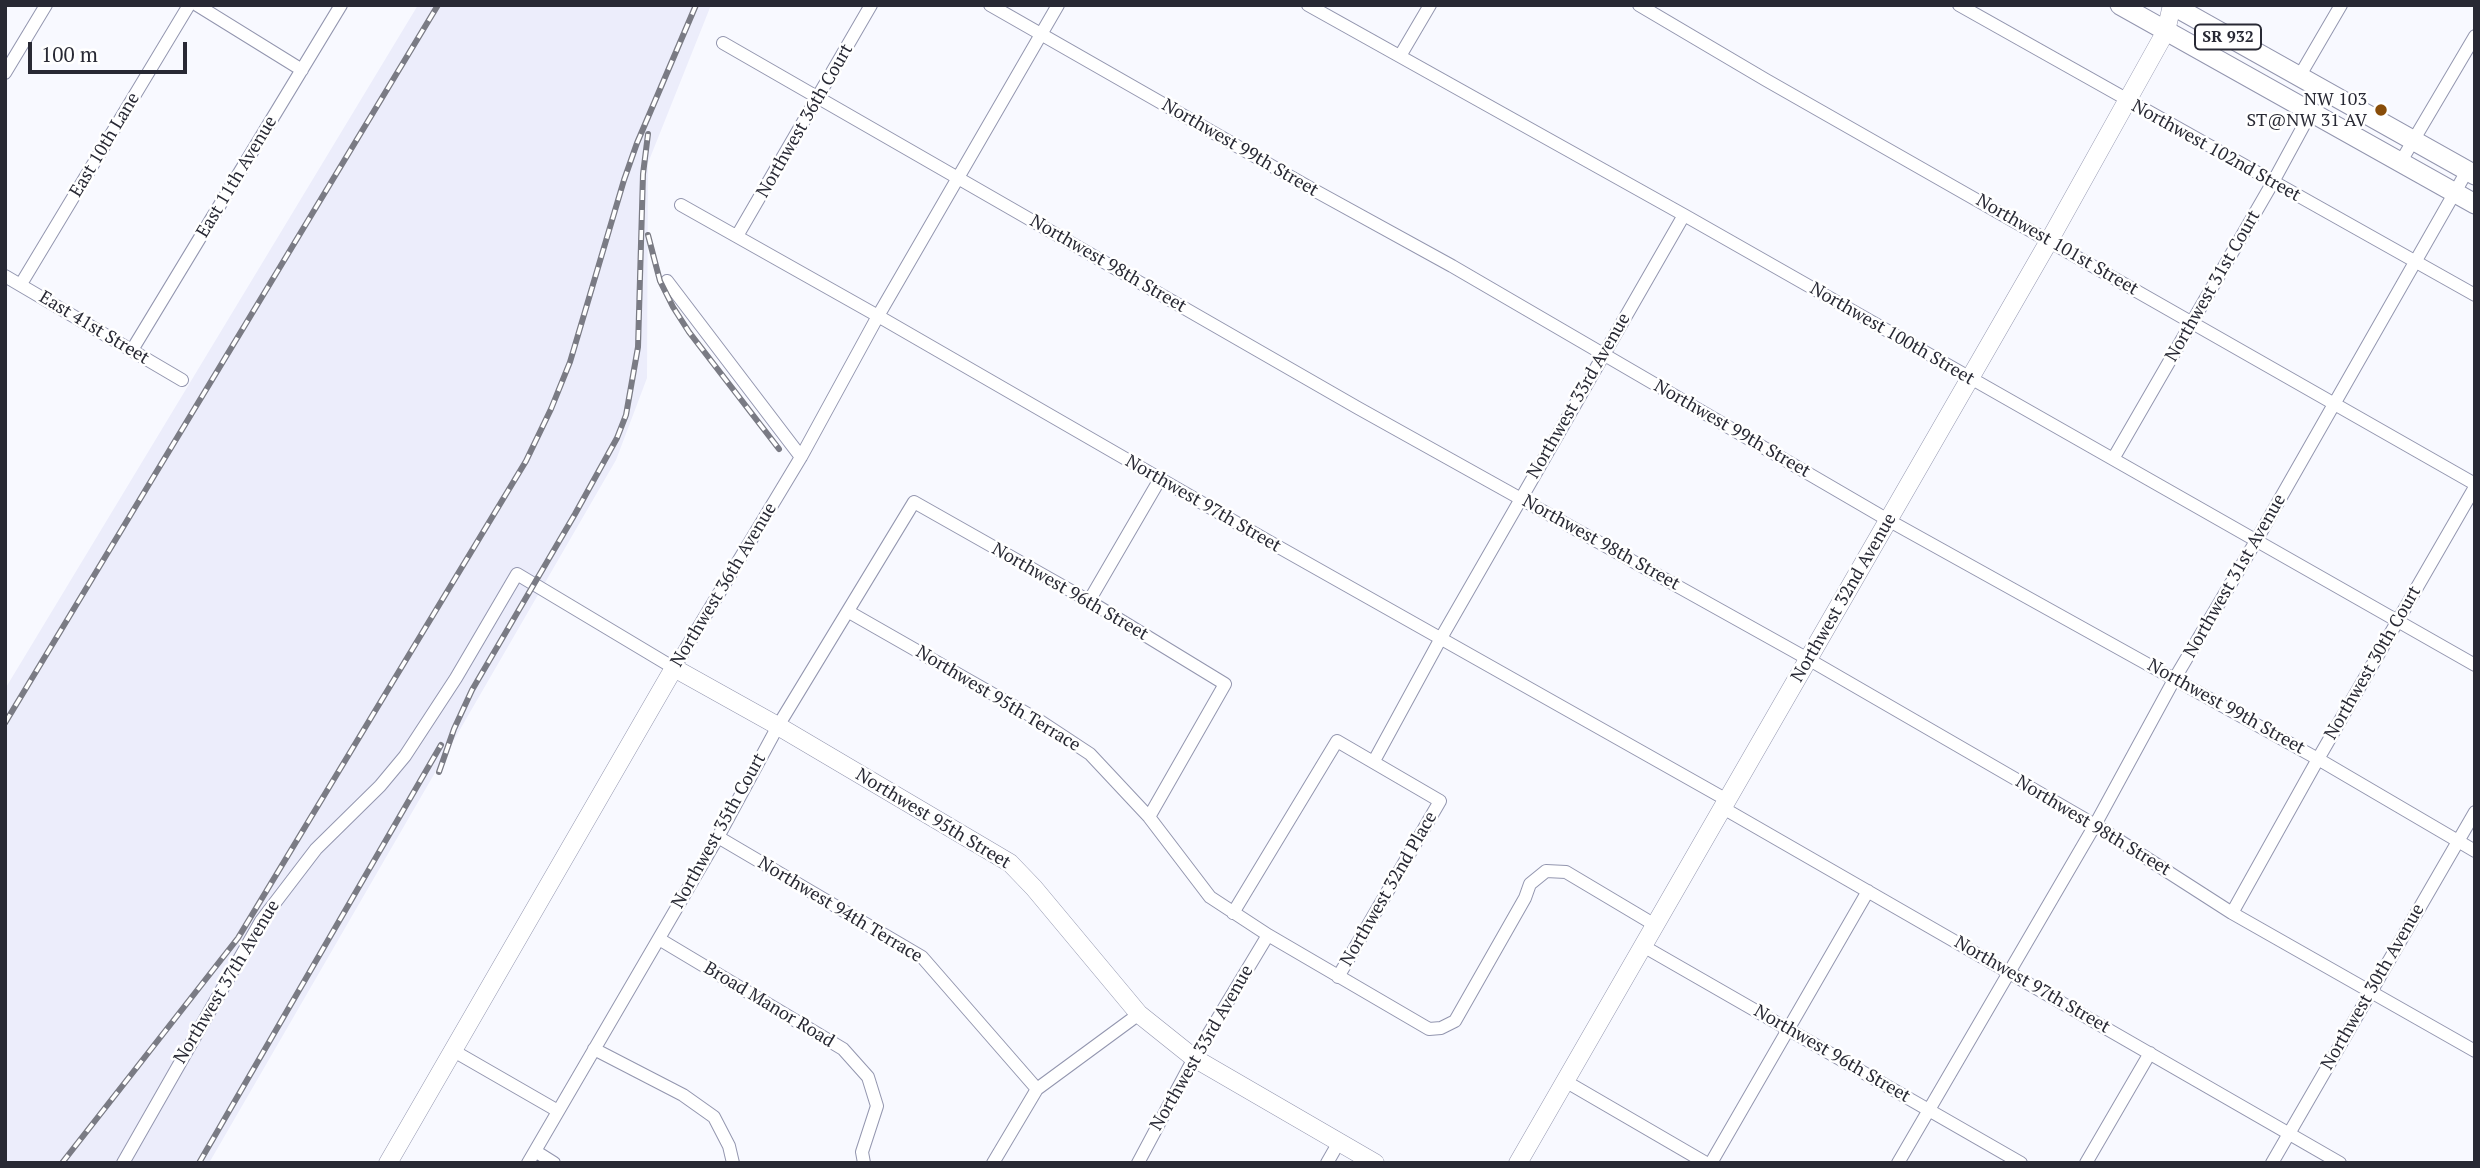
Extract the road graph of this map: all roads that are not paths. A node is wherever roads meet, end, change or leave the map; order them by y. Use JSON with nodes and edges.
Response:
{"nodes":[{"id":1,"x":46,"y":5,"type":"edge"},
{"id":2,"x":189,"y":5,"type":"edge"},
{"id":3,"x":197,"y":5,"type":"edge"},
{"id":4,"x":341,"y":5,"type":"edge"},
{"id":5,"x":871,"y":5,"type":"edge"},
{"id":6,"x":990,"y":5,"type":"edge"},
{"id":7,"x":1058,"y":5,"type":"edge"},
{"id":8,"x":1308,"y":5,"type":"edge"},
{"id":9,"x":1430,"y":5,"type":"edge"},
{"id":10,"x":1639,"y":5,"type":"edge"},
{"id":11,"x":1958,"y":5,"type":"edge"},
{"id":12,"x":2120,"y":5,"type":"edge"},
{"id":13,"x":2341,"y":5,"type":"edge"},
{"id":14,"x":2184,"y":8,"type":"edge"},
{"id":15,"x":2166,"y":31,"type":"junction"},
{"id":16,"x":1041,"y":34,"type":"junction"},
{"id":17,"x":2475,"y":36,"type":"edge"},
{"id":18,"x":723,"y":43,"type":"dead end"},
{"id":19,"x":1400,"y":56,"type":"junction"},
{"id":20,"x":302,"y":69,"type":"junction"},
{"id":21,"x":5,"y":73,"type":"edge"},
{"id":22,"x":2299,"y":77,"type":"junction"},
{"id":23,"x":819,"y":98,"type":"junction"},
{"id":24,"x":2126,"y":100,"type":"junction"},
{"id":25,"x":2311,"y":112,"type":"junction"},
{"id":26,"x":2414,"y":141,"type":"junction"},
{"id":27,"x":2400,"y":163,"type":"junction"},
{"id":28,"x":2471,"y":173,"type":"edge"},
{"id":29,"x":960,"y":179,"type":"junction"},
{"id":30,"x":2273,"y":183,"type":"junction"},
{"id":31,"x":2454,"y":192,"type":"junction"},
{"id":32,"x":2475,"y":204,"type":"edge"},
{"id":33,"x":681,"y":205,"type":"dead end"},
{"id":34,"x":1684,"y":215,"type":"junction"},
{"id":35,"x":737,"y":236,"type":"junction"},
{"id":36,"x":2049,"y":241,"type":"junction"},
{"id":37,"x":2416,"y":262,"type":"junction"},
{"id":38,"x":5,"y":276,"type":"edge"},
{"id":39,"x":667,"y":281,"type":"dead end"},
{"id":40,"x":21,"y":284,"type":"junction"},
{"id":41,"x":2475,"y":295,"type":"edge"},
{"id":42,"x":878,"y":316,"type":"junction"},
{"id":43,"x":2192,"y":321,"type":"junction"},
{"id":44,"x":132,"y":350,"type":"junction"},
{"id":45,"x":1602,"y":355,"type":"junction"},
{"id":46,"x":1969,"y":379,"type":"junction"},
{"id":47,"x":182,"y":380,"type":"dead end"},
{"id":48,"x":2333,"y":404,"type":"junction"},
{"id":49,"x":801,"y":457,"type":"junction"},
{"id":50,"x":2113,"y":460,"type":"junction"},
{"id":51,"x":1160,"y":479,"type":"junction"},
{"id":52,"x":2475,"y":486,"type":"edge"},
{"id":53,"x":1522,"y":498,"type":"junction"},
{"id":54,"x":914,"y":502,"type":"joint"},
{"id":55,"x":1888,"y":520,"type":"junction"},
{"id":56,"x":2256,"y":541,"type":"junction"},
{"id":57,"x":517,"y":574,"type":"joint"},
{"id":58,"x":1089,"y":601,"type":"junction"},
{"id":59,"x":849,"y":612,"type":"junction"},
{"id":60,"x":2398,"y":621,"type":"junction"},
{"id":61,"x":1441,"y":638,"type":"junction"},
{"id":62,"x":1808,"y":659,"type":"junction"},
{"id":63,"x":2475,"y":664,"type":"edge"},
{"id":64,"x":674,"y":668,"type":"junction"},
{"id":65,"x":2175,"y":678,"type":"junction"},
{"id":66,"x":778,"y":726,"type":"junction"},
{"id":67,"x":2318,"y":759,"type":"junction"},
{"id":68,"x":1374,"y":761,"type":"junction"},
{"id":69,"x":1725,"y":804,"type":"junction"},
{"id":70,"x":2475,"y":812,"type":"edge"},
{"id":71,"x":1149,"y":817,"type":"junction"},
{"id":72,"x":2095,"y":825,"type":"junction"},
{"id":73,"x":718,"y":837,"type":"junction"},
{"id":74,"x":2458,"y":842,"type":"junction"},
{"id":75,"x":2475,"y":851,"type":"edge"},
{"id":76,"x":1868,"y":891,"type":"junction"},
{"id":77,"x":1233,"y":913,"type":"junction"},
{"id":78,"x":2232,"y":914,"type":"junction"},
{"id":79,"x":1655,"y":925,"type":"junction"},
{"id":80,"x":1268,"y":935,"type":"junction"},
{"id":81,"x":659,"y":939,"type":"junction"},
{"id":82,"x":1643,"y":946,"type":"junction"},
{"id":83,"x":2009,"y":972,"type":"junction"},
{"id":84,"x":1338,"y":977,"type":"junction"},
{"id":85,"x":2370,"y":990,"type":"junction"},
{"id":86,"x":1139,"y":1014,"type":"junction"},
{"id":87,"x":1788,"y":1029,"type":"junction"},
{"id":88,"x":594,"y":1049,"type":"junction"},
{"id":89,"x":452,"y":1050,"type":"junction"},
{"id":90,"x":2475,"y":1051,"type":"edge"},
{"id":91,"x":2150,"y":1053,"type":"junction"},
{"id":92,"x":1194,"y":1058,"type":"junction"},
{"id":93,"x":1566,"y":1081,"type":"junction"},
{"id":94,"x":1037,"y":1088,"type":"junction"},
{"id":95,"x":1929,"y":1110,"type":"junction"},
{"id":96,"x":558,"y":1111,"type":"junction"},
{"id":97,"x":2289,"y":1133,"type":"junction"},
{"id":98,"x":1339,"y":1142,"type":"junction"},
{"id":99,"x":532,"y":1157,"type":"edge"},
{"id":100,"x":123,"y":1163,"type":"edge"},
{"id":101,"x":388,"y":1163,"type":"edge"},
{"id":102,"x":554,"y":1163,"type":"edge"},
{"id":103,"x":733,"y":1163,"type":"edge"},
{"id":104,"x":864,"y":1163,"type":"edge"},
{"id":105,"x":993,"y":1163,"type":"edge"},
{"id":106,"x":1138,"y":1163,"type":"edge"},
{"id":107,"x":1327,"y":1163,"type":"edge"},
{"id":108,"x":1375,"y":1163,"type":"edge"},
{"id":109,"x":1518,"y":1163,"type":"edge"},
{"id":110,"x":1709,"y":1163,"type":"edge"},
{"id":111,"x":1898,"y":1163,"type":"edge"},
{"id":112,"x":2021,"y":1163,"type":"edge"},
{"id":113,"x":2086,"y":1163,"type":"edge"},
{"id":114,"x":2272,"y":1163,"type":"edge"},
{"id":115,"x":2340,"y":1163,"type":"edge"}],
"edges":[{"from":1,"to":21,"type":"street"},
{"from":2,"to":40,"type":"street","name":"East 10th Lane"},
{"from":3,"to":20,"type":"street"},
{"from":4,"to":20,"type":"street","name":"East 11th Avenue"},
{"from":5,"to":23,"type":"street","name":"Northwest 36th Court"},
{"from":6,"to":16,"type":"street","name":"Northwest 99th Street"},
{"from":7,"to":16,"type":"street","name":"Northwest 36th Avenue"},
{"from":8,"to":19,"type":"street","name":"Northwest 100th Street"},
{"from":9,"to":19,"type":"street"},
{"from":10,"to":36,"type":"street","name":"Northwest 101st Street"},
{"from":11,"to":24,"type":"street","name":"Northwest 102nd Street"},
{"from":12,"to":15,"type":"main road","number":"SR 932"},
{"from":13,"to":22,"type":"street"},
{"from":14,"to":15,"type":"street","name":"Northwest 32nd Avenue"},
{"from":14,"to":22,"type":"main road","number":"SR 932"},
{"from":15,"to":24,"type":"street","name":"Northwest 32nd Avenue"},
{"from":15,"to":25,"type":"main road","number":"SR 932"},
{"from":16,"to":29,"type":"street","name":"Northwest 36th Avenue"},
{"from":16,"to":45,"type":"street","name":"Northwest 99th Street"},
{"from":17,"to":26,"type":"street"},
{"from":18,"to":23,"type":"street","name":"Northwest 98th Street"},
{"from":19,"to":34,"type":"street","name":"Northwest 100th Street"},
{"from":20,"to":44,"type":"street","name":"East 11th Avenue"},
{"from":22,"to":26,"type":"main road","number":"SR 932"},
{"from":23,"to":29,"type":"street","name":"Northwest 98th Street"},
{"from":23,"to":35,"type":"street","name":"Northwest 36th Court"},
{"from":24,"to":30,"type":"street","name":"Northwest 102nd Street"},
{"from":24,"to":36,"type":"street","name":"Northwest 32nd Avenue"},
{"from":25,"to":27,"type":"main road","number":"SR 932"},
{"from":25,"to":30,"type":"street","name":"Northwest 31st Court"},
{"from":26,"to":27,"type":"street"},
{"from":26,"to":28,"type":"main road","number":"SR 932"},
{"from":27,"to":31,"type":"main road","number":"SR 932"},
{"from":28,"to":31,"type":"street","name":"Northwest 31st Avenue"},
{"from":29,"to":42,"type":"street","name":"Northwest 36th Avenue"},
{"from":29,"to":53,"type":"street","name":"Northwest 98th Street"},
{"from":30,"to":37,"type":"street","name":"Northwest 102nd Street"},
{"from":30,"to":43,"type":"street","name":"Northwest 31st Court"},
{"from":31,"to":32,"type":"main road","number":"SR 932"},
{"from":31,"to":37,"type":"street","name":"Northwest 31st Avenue"},
{"from":33,"to":35,"type":"street","name":"Northwest 97th Street"},
{"from":34,"to":45,"type":"street","name":"Northwest 33rd Avenue"},
{"from":34,"to":46,"type":"street","name":"Northwest 100th Street"},
{"from":35,"to":42,"type":"street","name":"Northwest 97th Street"},
{"from":36,"to":43,"type":"street","name":"Northwest 101st Street"},
{"from":36,"to":46,"type":"street","name":"Northwest 32nd Avenue"},
{"from":37,"to":41,"type":"street","name":"Northwest 102nd Street"},
{"from":37,"to":48,"type":"street","name":"Northwest 31st Avenue"},
{"from":38,"to":40,"type":"street","name":"East 41st Street"},
{"from":39,"to":49,"type":"street"},
{"from":40,"to":44,"type":"street","name":"East 41st Street"},
{"from":42,"to":49,"type":"street","name":"Northwest 36th Avenue"},
{"from":42,"to":51,"type":"street","name":"Northwest 97th Street"},
{"from":43,"to":48,"type":"street","name":"Northwest 101st Street"},
{"from":43,"to":50,"type":"street","name":"Northwest 31st Court"},
{"from":44,"to":47,"type":"street","name":"East 41st Street"},
{"from":45,"to":53,"type":"street","name":"Northwest 33rd Avenue"},
{"from":45,"to":55,"type":"street","name":"Northwest 99th Street"},
{"from":46,"to":50,"type":"street","name":"Northwest 100th Street"},
{"from":46,"to":55,"type":"street","name":"Northwest 32nd Avenue"},
{"from":48,"to":52,"type":"street","name":"Northwest 101st Street"},
{"from":48,"to":56,"type":"street","name":"Northwest 31st Avenue"},
{"from":49,"to":64,"type":"street","name":"Northwest 36th Avenue"},
{"from":50,"to":56,"type":"street","name":"Northwest 100th Street"},
{"from":51,"to":58,"type":"street"},
{"from":51,"to":61,"type":"street","name":"Northwest 97th Street"},
{"from":52,"to":60,"type":"street","name":"Northwest 30th Court"},
{"from":53,"to":61,"type":"street","name":"Northwest 33rd Avenue"},
{"from":53,"to":62,"type":"street","name":"Northwest 98th Street"},
{"from":54,"to":58,"type":"street","name":"Northwest 96th Street"},
{"from":54,"to":59,"type":"street","name":"Northwest 35th Court"},
{"from":55,"to":62,"type":"street","name":"Northwest 32nd Avenue"},
{"from":55,"to":65,"type":"street","name":"Northwest 99th Street"},
{"from":56,"to":60,"type":"street","name":"Northwest 100th Street"},
{"from":56,"to":65,"type":"street","name":"Northwest 31st Avenue"},
{"from":57,"to":64,"type":"street","name":"Northwest 95th Street"},
{"from":57,"to":100,"type":"street","name":"Northwest 37th Avenue"},
{"from":58,"to":71,"type":"street","name":"Northwest 96th Street"},
{"from":59,"to":66,"type":"street","name":"Northwest 35th Court"},
{"from":59,"to":71,"type":"street","name":"Northwest 95th Terrace"},
{"from":60,"to":63,"type":"street","name":"Northwest 100th Street"},
{"from":60,"to":67,"type":"street","name":"Northwest 30th Court"},
{"from":61,"to":68,"type":"street","name":"Northwest 33rd Avenue"},
{"from":61,"to":69,"type":"street","name":"Northwest 97th Street"},
{"from":62,"to":69,"type":"street","name":"Northwest 32nd Avenue"},
{"from":62,"to":72,"type":"street","name":"Northwest 98th Street"},
{"from":64,"to":66,"type":"street","name":"Northwest 95th Street"},
{"from":64,"to":89,"type":"street","name":"Northwest 36th Avenue"},
{"from":65,"to":67,"type":"street","name":"Northwest 99th Street"},
{"from":65,"to":72,"type":"street","name":"Northwest 31st Avenue"},
{"from":66,"to":73,"type":"street","name":"Northwest 35th Court"},
{"from":66,"to":86,"type":"street","name":"Northwest 95th Street"},
{"from":67,"to":74,"type":"street","name":"Northwest 99th Street"},
{"from":67,"to":78,"type":"street","name":"Northwest 30th Court"},
{"from":68,"to":77,"type":"street"},
{"from":68,"to":84,"type":"street","name":"Northwest 32nd Place"},
{"from":69,"to":76,"type":"street","name":"Northwest 97th Street"},
{"from":69,"to":79,"type":"street","name":"Northwest 32nd Avenue"},
{"from":70,"to":74,"type":"street","name":"Northwest 30th Avenue"},
{"from":71,"to":77,"type":"street","name":"Northwest 95th Terrace"},
{"from":72,"to":78,"type":"street","name":"Northwest 98th Street"},
{"from":72,"to":83,"type":"street","name":"Northwest 31st Avenue"},
{"from":73,"to":81,"type":"street","name":"Northwest 35th Court"},
{"from":73,"to":94,"type":"street","name":"Northwest 94th Terrace"},
{"from":74,"to":75,"type":"street","name":"Northwest 99th Street"},
{"from":74,"to":85,"type":"street","name":"Northwest 30th Avenue"},
{"from":76,"to":83,"type":"street","name":"Northwest 97th Street"},
{"from":76,"to":87,"type":"street"},
{"from":77,"to":80,"type":"street","name":"Northwest 95th Terrace"},
{"from":78,"to":85,"type":"street","name":"Northwest 98th Street"},
{"from":79,"to":82,"type":"street","name":"Northwest 32nd Avenue"},
{"from":79,"to":84,"type":"street","name":"Northwest 95th Terrace"},
{"from":80,"to":84,"type":"street","name":"Northwest 95th Terrace"},
{"from":80,"to":92,"type":"street","name":"Northwest 33rd Avenue"},
{"from":81,"to":88,"type":"street","name":"Northwest 35th Court"},
{"from":81,"to":104,"type":"street","name":"Broad Manor Road"},
{"from":82,"to":87,"type":"street","name":"Northwest 96th Street"},
{"from":82,"to":93,"type":"street","name":"Northwest 32nd Avenue"},
{"from":83,"to":91,"type":"street","name":"Northwest 97th Street"},
{"from":83,"to":95,"type":"street","name":"Northwest 31st Avenue"},
{"from":85,"to":90,"type":"street","name":"Northwest 98th Street"},
{"from":85,"to":97,"type":"street","name":"Northwest 30th Avenue"},
{"from":86,"to":92,"type":"street","name":"Northwest 95th Street"},
{"from":86,"to":94,"type":"street"},
{"from":87,"to":95,"type":"street","name":"Northwest 96th Street"},
{"from":87,"to":110,"type":"street"},
{"from":88,"to":96,"type":"street","name":"Northwest 35th Court"},
{"from":88,"to":103,"type":"street"},
{"from":89,"to":96,"type":"street"},
{"from":89,"to":101,"type":"street","name":"Northwest 36th Avenue"},
{"from":91,"to":97,"type":"street","name":"Northwest 97th Street"},
{"from":91,"to":113,"type":"street"},
{"from":92,"to":98,"type":"street","name":"Northwest 95th Street"},
{"from":92,"to":106,"type":"street","name":"Northwest 33rd Avenue"},
{"from":93,"to":109,"type":"street","name":"Northwest 32nd Avenue"},
{"from":93,"to":110,"type":"street"},
{"from":94,"to":105,"type":"street"},
{"from":95,"to":111,"type":"street","name":"Northwest 31st Avenue"},
{"from":95,"to":112,"type":"street","name":"Northwest 96th Street"},
{"from":96,"to":99,"type":"street","name":"Northwest 35th Court"},
{"from":97,"to":114,"type":"street","name":"Northwest 30th Avenue"},
{"from":97,"to":115,"type":"street","name":"Northwest 97th Street"},
{"from":98,"to":107,"type":"street"},
{"from":98,"to":108,"type":"street","name":"Northwest 95th Street"},
{"from":99,"to":102,"type":"street"}]}
